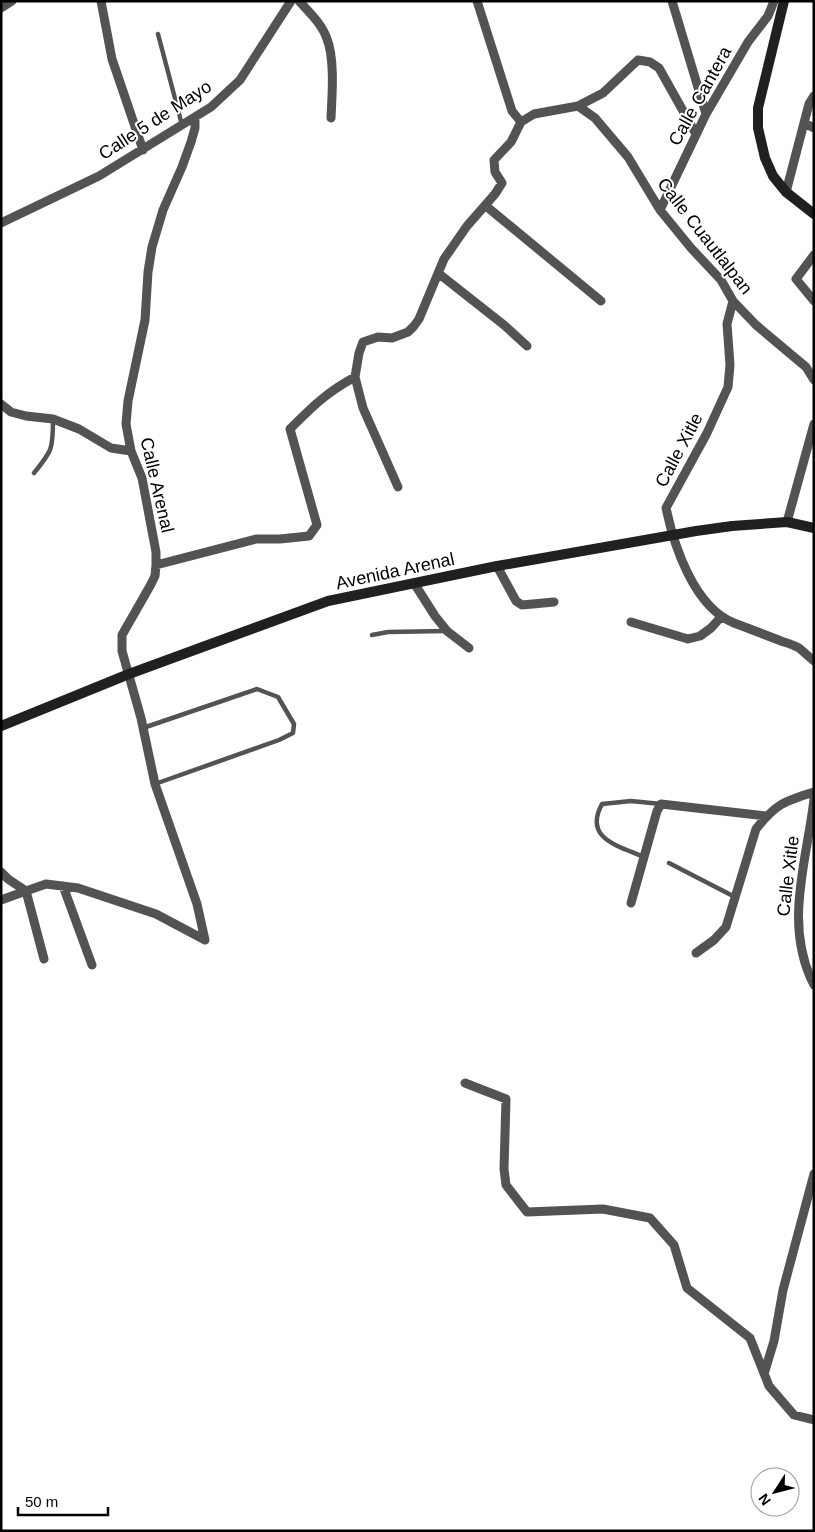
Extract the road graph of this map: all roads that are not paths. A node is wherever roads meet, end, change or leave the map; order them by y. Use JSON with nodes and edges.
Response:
{"nodes":[{"id":1,"x":12,"y":1,"type":"edge"},
{"id":2,"x":101,"y":1,"type":"edge"},
{"id":3,"x":291,"y":1,"type":"edge"},
{"id":4,"x":299,"y":1,"type":"edge"},
{"id":5,"x":477,"y":1,"type":"edge"},
{"id":6,"x":672,"y":1,"type":"edge"},
{"id":7,"x":774,"y":1,"type":"edge"},
{"id":8,"x":784,"y":1,"type":"edge"},
{"id":9,"x":1,"y":8,"type":"edge"},
{"id":10,"x":158,"y":34,"type":"dead end"},
{"id":11,"x":814,"y":96,"type":"edge"},
{"id":12,"x":578,"y":106,"type":"junction"},
{"id":13,"x":706,"y":114,"type":"junction"},
{"id":14,"x":195,"y":117,"type":"junction"},
{"id":15,"x":331,"y":118,"type":"dead end"},
{"id":16,"x":521,"y":122,"type":"junction"},
{"id":17,"x":804,"y":123,"type":"junction"},
{"id":18,"x":182,"y":125,"type":"junction"},
{"id":19,"x":814,"y":128,"type":"edge"},
{"id":20,"x":696,"y":134,"type":"junction"},
{"id":21,"x":143,"y":150,"type":"junction"},
{"id":22,"x":786,"y":192,"type":"junction"},
{"id":23,"x":486,"y":206,"type":"junction"},
{"id":24,"x":660,"y":210,"type":"junction"},
{"id":25,"x":814,"y":214,"type":"edge"},
{"id":26,"x":1,"y":223,"type":"edge"},
{"id":27,"x":814,"y":255,"type":"edge"},
{"id":28,"x":438,"y":273,"type":"junction"},
{"id":29,"x":601,"y":301,"type":"dead end"},
{"id":30,"x":733,"y":301,"type":"junction"},
{"id":31,"x":814,"y":301,"type":"edge"},
{"id":32,"x":527,"y":346,"type":"dead end"},
{"id":33,"x":355,"y":377,"type":"junction"},
{"id":34,"x":814,"y":380,"type":"edge"},
{"id":35,"x":1,"y":404,"type":"edge"},
{"id":36,"x":53,"y":419,"type":"junction"},
{"id":37,"x":814,"y":424,"type":"edge"},
{"id":38,"x":130,"y":451,"type":"junction"},
{"id":39,"x":34,"y":473,"type":"dead end"},
{"id":40,"x":398,"y":487,"type":"dead end"},
{"id":41,"x":788,"y":522,"type":"junction"},
{"id":42,"x":814,"y":528,"type":"edge"},
{"id":43,"x":672,"y":535,"type":"junction"},
{"id":44,"x":156,"y":565,"type":"junction"},
{"id":45,"x":497,"y":566,"type":"junction"},
{"id":46,"x":414,"y":583,"type":"junction"},
{"id":47,"x":554,"y":602,"type":"dead end"},
{"id":48,"x":721,"y":617,"type":"junction"},
{"id":49,"x":631,"y":622,"type":"dead end"},
{"id":50,"x":447,"y":631,"type":"junction"},
{"id":51,"x":372,"y":634,"type":"dead end"},
{"id":52,"x":469,"y":648,"type":"dead end"},
{"id":53,"x":814,"y":661,"type":"edge"},
{"id":54,"x":129,"y":674,"type":"junction"},
{"id":55,"x":1,"y":726,"type":"edge"},
{"id":56,"x":143,"y":728,"type":"junction"},
{"id":57,"x":155,"y":784,"type":"junction"},
{"id":58,"x":814,"y":792,"type":"edge"},
{"id":59,"x":814,"y":799,"type":"edge"},
{"id":60,"x":661,"y":804,"type":"junction"},
{"id":61,"x":766,"y":816,"type":"junction"},
{"id":62,"x":644,"y":857,"type":"junction"},
{"id":63,"x":669,"y":863,"type":"dead end"},
{"id":64,"x":1,"y":872,"type":"edge"},
{"id":65,"x":63,"y":886,"type":"junction"},
{"id":66,"x":26,"y":891,"type":"junction"},
{"id":67,"x":735,"y":897,"type":"junction"},
{"id":68,"x":1,"y":900,"type":"edge"},
{"id":69,"x":632,"y":903,"type":"dead end"},
{"id":70,"x":696,"y":953,"type":"dead end"},
{"id":71,"x":44,"y":959,"type":"dead end"},
{"id":72,"x":92,"y":966,"type":"dead end"},
{"id":73,"x":814,"y":985,"type":"edge"},
{"id":74,"x":465,"y":1083,"type":"dead end"},
{"id":75,"x":814,"y":1174,"type":"edge"},
{"id":76,"x":764,"y":1374,"type":"junction"},
{"id":77,"x":814,"y":1420,"type":"edge"}],
"edges":[{"from":1,"to":9,"type":"street"},
{"from":2,"to":21,"type":"street"},
{"from":3,"to":14,"type":"street","name":"Calle 5 de Mayo"},
{"from":4,"to":15,"type":"street"},
{"from":5,"to":16,"type":"street"},
{"from":6,"to":13,"type":"street"},
{"from":7,"to":13,"type":"street","name":"Calle Cantera"},
{"from":8,"to":22,"type":"street"},
{"from":10,"to":18,"type":"lane"},
{"from":11,"to":17,"type":"street"},
{"from":12,"to":16,"type":"street"},
{"from":12,"to":20,"type":"street"},
{"from":12,"to":24,"type":"street","name":"Calle Cuautlalpan"},
{"from":13,"to":20,"type":"street","name":"Calle Cantera"},
{"from":14,"to":18,"type":"street","name":"Calle 5 de Mayo"},
{"from":14,"to":38,"type":"street","name":"Calle Arenal"},
{"from":16,"to":23,"type":"street"},
{"from":17,"to":19,"type":"street"},
{"from":17,"to":22,"type":"street"},
{"from":18,"to":21,"type":"street","name":"Calle 5 de Mayo"},
{"from":20,"to":24,"type":"street","name":"Calle Cantera"},
{"from":21,"to":26,"type":"street","name":"Calle 5 de Mayo"},
{"from":22,"to":25,"type":"street"},
{"from":23,"to":28,"type":"street"},
{"from":23,"to":29,"type":"street"},
{"from":24,"to":30,"type":"street","name":"Calle Cuautlalpan"},
{"from":27,"to":31,"type":"street"},
{"from":28,"to":32,"type":"street"},
{"from":28,"to":33,"type":"street"},
{"from":30,"to":34,"type":"street","name":"Calle Cuautlalpan"},
{"from":30,"to":43,"type":"street","name":"Calle Xitle"},
{"from":33,"to":40,"type":"street"},
{"from":33,"to":44,"type":"street"},
{"from":35,"to":36,"type":"street"},
{"from":36,"to":38,"type":"street"},
{"from":36,"to":39,"type":"lane"},
{"from":37,"to":41,"type":"street"},
{"from":38,"to":44,"type":"street","name":"Calle Arenal"},
{"from":41,"to":42,"type":"street","name":"Avenida Arenal"},
{"from":41,"to":43,"type":"street","name":"Avenida Arenal"},
{"from":43,"to":45,"type":"street","name":"Avenida Arenal"},
{"from":43,"to":48,"type":"street","name":"Calle Xitle"},
{"from":44,"to":54,"type":"street","name":"Calle Arenal"},
{"from":45,"to":46,"type":"street","name":"Avenida Arenal"},
{"from":45,"to":47,"type":"street"},
{"from":46,"to":50,"type":"street"},
{"from":46,"to":54,"type":"street","name":"Avenida Arenal"},
{"from":48,"to":49,"type":"street"},
{"from":48,"to":53,"type":"street","name":"Calle Xitle"},
{"from":50,"to":51,"type":"lane"},
{"from":50,"to":52,"type":"street"},
{"from":54,"to":55,"type":"street","name":"Avenida Arenal"},
{"from":54,"to":56,"type":"street","name":"Calle Arenal"},
{"from":56,"to":57,"type":"street","name":"Calle Arenal"},
{"from":56,"to":57,"type":"lane"},
{"from":57,"to":65,"type":"street","name":"Calle Arenal"},
{"from":58,"to":61,"type":"street"},
{"from":59,"to":73,"type":"street","name":"Calle Xitle"},
{"from":60,"to":61,"type":"street"},
{"from":60,"to":62,"type":"street"},
{"from":60,"to":62,"type":"lane"},
{"from":61,"to":67,"type":"street"},
{"from":62,"to":69,"type":"street"},
{"from":63,"to":67,"type":"lane"},
{"from":64,"to":66,"type":"street"},
{"from":65,"to":66,"type":"street"},
{"from":65,"to":72,"type":"street"},
{"from":66,"to":68,"type":"street"},
{"from":66,"to":71,"type":"street"},
{"from":67,"to":70,"type":"street"},
{"from":74,"to":76,"type":"street"},
{"from":75,"to":76,"type":"street"},
{"from":76,"to":77,"type":"street"}]}
